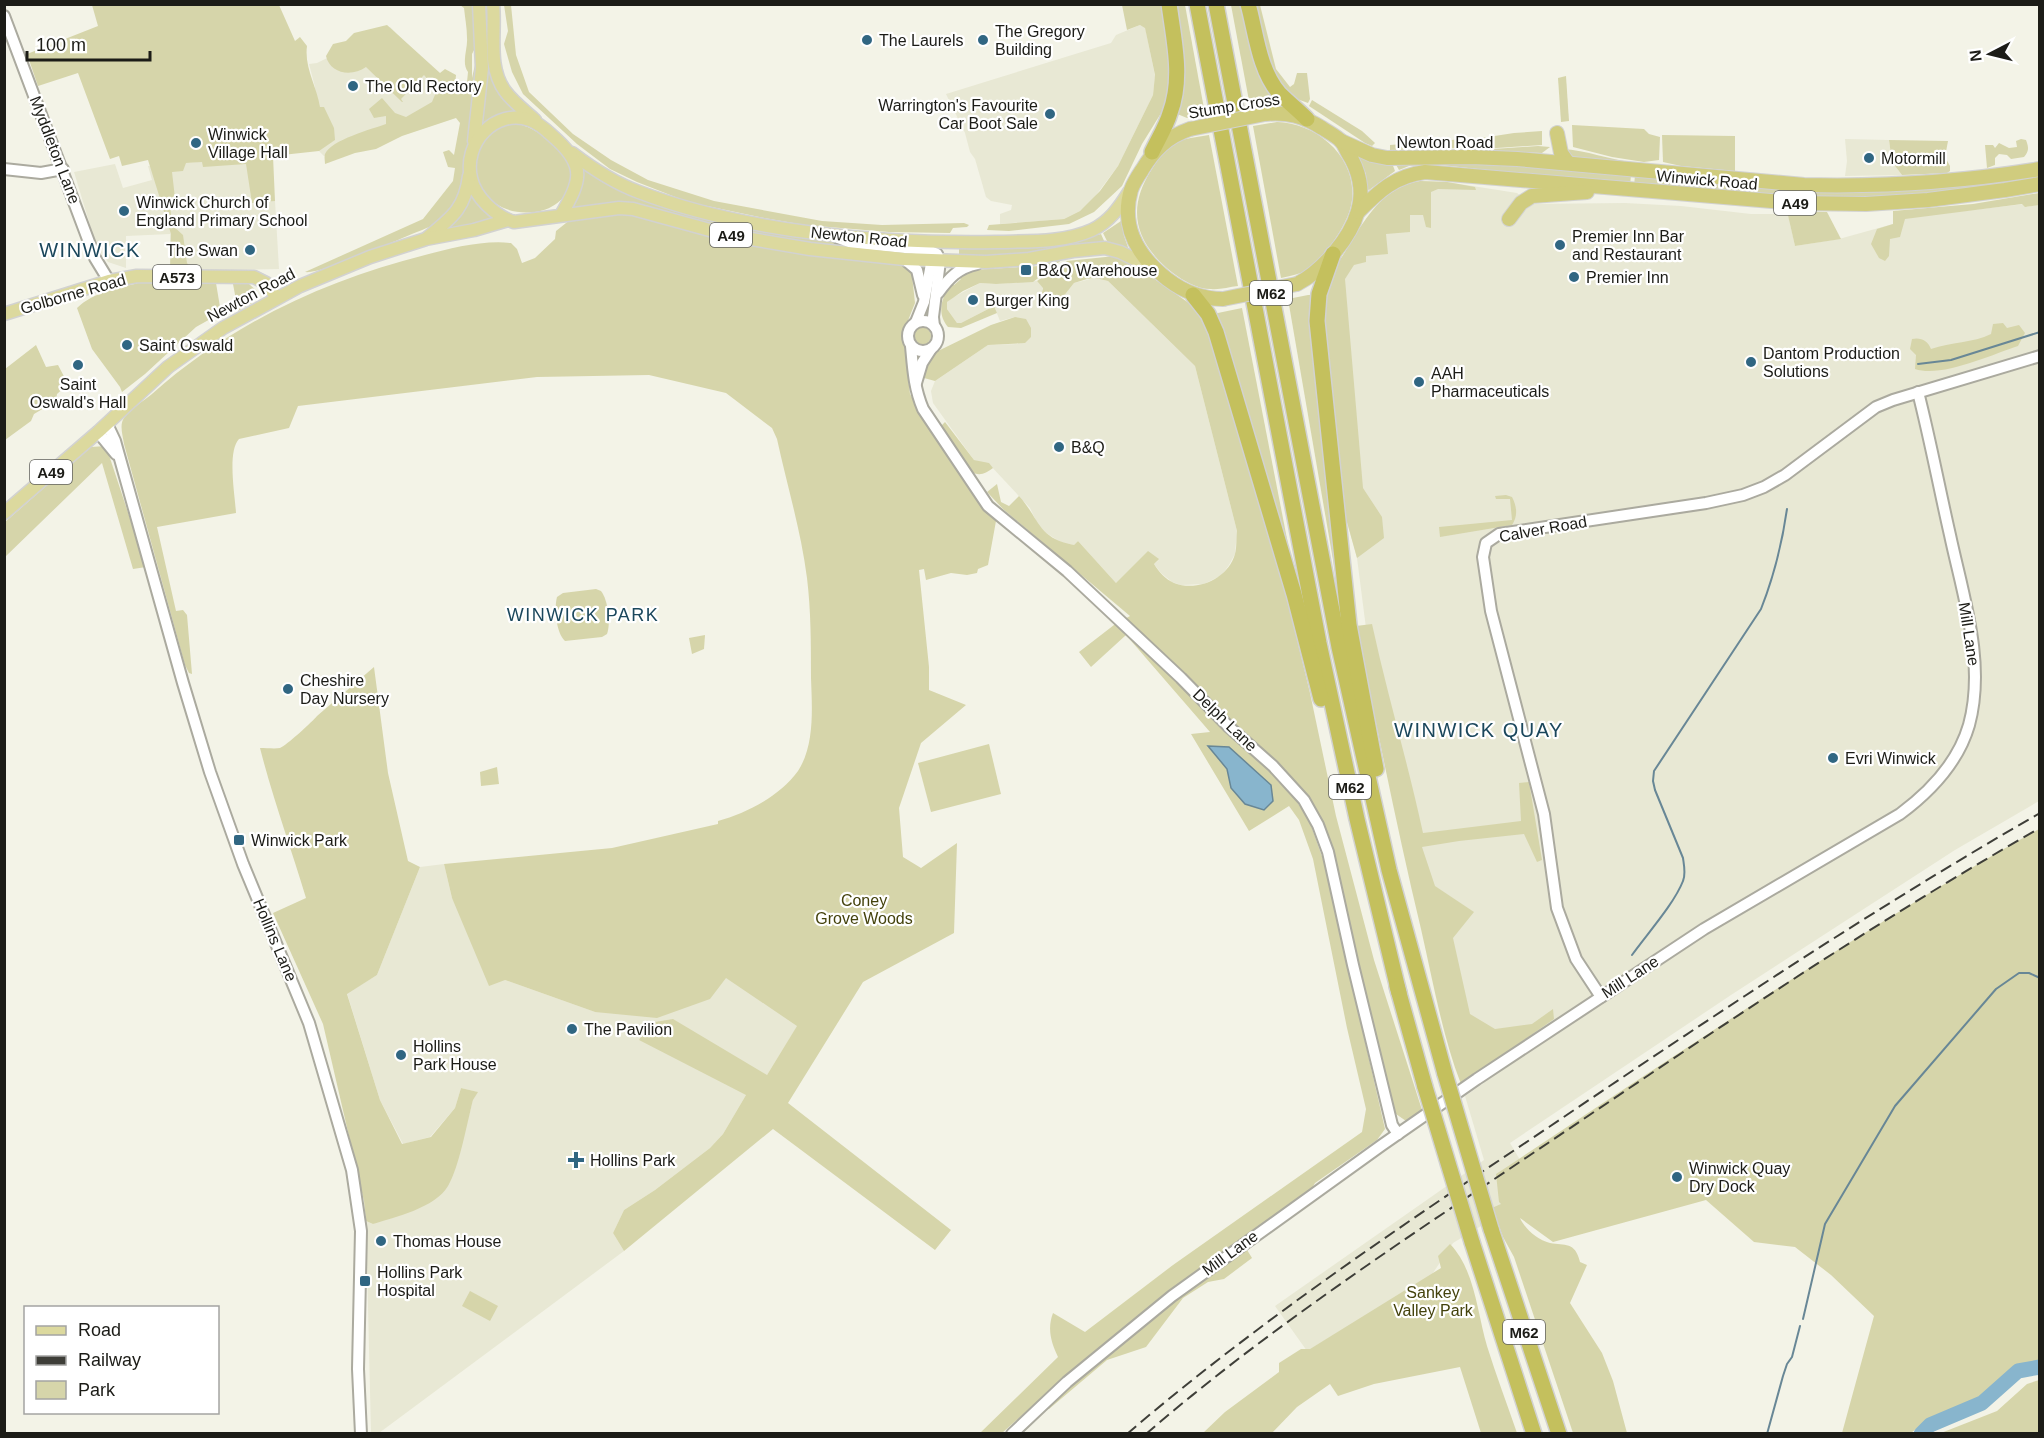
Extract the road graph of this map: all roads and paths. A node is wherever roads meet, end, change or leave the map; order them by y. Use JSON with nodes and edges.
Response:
{"nodes":[{"id":1,"x":479,"y":4,"type":"edge"},
{"id":2,"x":493,"y":4,"type":"edge"},
{"id":3,"x":1169,"y":4,"type":"edge"},
{"id":4,"x":1197,"y":4,"type":"edge"},
{"id":5,"x":1216,"y":4,"type":"edge"},
{"id":6,"x":1248,"y":4,"type":"edge"},
{"id":7,"x":4,"y":16,"type":"edge"},
{"id":8,"x":1307,"y":119,"type":"junction"},
{"id":9,"x":540,"y":125,"type":"junction"},
{"id":10,"x":1557,"y":134,"type":"dead end"},
{"id":11,"x":1341,"y":141,"type":"junction"},
{"id":12,"x":473,"y":148,"type":"junction"},
{"id":13,"x":569,"y":151,"type":"junction"},
{"id":14,"x":1152,"y":152,"type":"junction"},
{"id":15,"x":1553,"y":162,"type":"joint"},
{"id":16,"x":1568,"y":163,"type":"junction"},
{"id":17,"x":4,"y":169,"type":"edge"},
{"id":18,"x":63,"y":169,"type":"junction"},
{"id":19,"x":2040,"y":169,"type":"edge"},
{"id":20,"x":470,"y":172,"type":"junction"},
{"id":21,"x":1551,"y":182,"type":"joint"},
{"id":22,"x":2040,"y":184,"type":"edge"},
{"id":23,"x":1131,"y":189,"type":"junction"},
{"id":24,"x":1622,"y":189,"type":"junction"},
{"id":25,"x":1358,"y":212,"type":"junction"},
{"id":26,"x":561,"y":215,"type":"junction"},
{"id":27,"x":1509,"y":219,"type":"dead end"},
{"id":28,"x":508,"y":220,"type":"junction"},
{"id":29,"x":825,"y":234,"type":"junction"},
{"id":30,"x":426,"y":239,"type":"junction"},
{"id":31,"x":946,"y":242,"type":"junction"},
{"id":32,"x":1333,"y":254,"type":"junction"},
{"id":33,"x":935,"y":258,"type":"junction"},
{"id":34,"x":904,"y":259,"type":"junction"},
{"id":35,"x":986,"y":262,"type":"junction"},
{"id":36,"x":1154,"y":269,"type":"junction"},
{"id":37,"x":109,"y":281,"type":"junction"},
{"id":38,"x":1193,"y":295,"type":"junction"},
{"id":39,"x":936,"y":297,"type":"junction"},
{"id":40,"x":277,"y":298,"type":"junction"},
{"id":41,"x":924,"y":302,"type":"junction"},
{"id":42,"x":4,"y":314,"type":"edge"},
{"id":43,"x":916,"y":322,"type":"junction"},
{"id":44,"x":934,"y":326,"type":"junction"},
{"id":45,"x":911,"y":346,"type":"junction"},
{"id":46,"x":932,"y":348,"type":"junction"},
{"id":47,"x":2040,"y":356,"type":"edge"},
{"id":48,"x":915,"y":385,"type":"junction"},
{"id":49,"x":1918,"y":392,"type":"junction"},
{"id":50,"x":102,"y":428,"type":"junction"},
{"id":51,"x":4,"y":513,"type":"edge"},
{"id":52,"x":1420,"y":983,"type":"junction"},
{"id":53,"x":1399,"y":993,"type":"junction"},
{"id":54,"x":1601,"y":997,"type":"junction"},
{"id":55,"x":1398,"y":1134,"type":"junction"},
{"id":56,"x":361,"y":1434,"type":"edge"},
{"id":57,"x":1012,"y":1434,"type":"edge"},
{"id":58,"x":1534,"y":1434,"type":"edge"},
{"id":59,"x":1559,"y":1434,"type":"edge"}],
"edges":[{"from":1,"to":12,"type":"main road","number":"A49"},
{"from":2,"to":9,"type":"main road","number":"A49"},
{"from":3,"to":14,"type":"highway"},
{"from":4,"to":53,"type":"highway","number":"M62"},
{"from":5,"to":52,"type":"highway","number":"M62"},
{"from":6,"to":8,"type":"highway"},
{"from":7,"to":18,"type":"street","name":"Myddleton Lane"},
{"from":8,"to":11,"type":"highway","name":"Stump Cross","number":"A49"},
{"from":8,"to":14,"type":"highway","name":"Stump Cross","number":"A49","bridge":true},
{"from":9,"to":12,"type":"main road"},
{"from":9,"to":13,"type":"main road","number":"A49"},
{"from":10,"to":16,"type":"highway"},
{"from":11,"to":15,"type":"highway","name":"Newton Road","number":"A49"},
{"from":11,"to":25,"type":"highway","name":"Stump Cross","number":"A49"},
{"from":12,"to":20,"type":"main road","number":"A49"},
{"from":13,"to":26,"type":"main road"},
{"from":13,"to":29,"type":"main road","name":"Newton Road","number":"A49"},
{"from":14,"to":23,"type":"highway","name":"Stump Cross","number":"A49"},
{"from":15,"to":16,"type":"highway","name":"Winwick Road","number":"A49"},
{"from":16,"to":19,"type":"highway","name":"Winwick Road","number":"A49"},
{"from":17,"to":18,"type":"street"},
{"from":18,"to":37,"type":"street","name":"Myddleton Lane"},
{"from":20,"to":28,"type":"main road"},
{"from":20,"to":30,"type":"main road","name":"Newton Road","number":"A49"},
{"from":21,"to":24,"type":"highway","name":"Winwick Road","number":"A49"},
{"from":21,"to":25,"type":"highway","name":"Newton Road","number":"A49"},
{"from":22,"to":24,"type":"highway","name":"Winwick Road","number":"A49"},
{"from":23,"to":31,"type":"main road","name":"Newton Road","number":"A49"},
{"from":23,"to":36,"type":"highway","name":"Stump Cross","number":"A49"},
{"from":24,"to":27,"type":"highway"},
{"from":25,"to":32,"type":"highway","name":"Stump Cross","number":"A49"},
{"from":26,"to":28,"type":"main road","number":"A49"},
{"from":26,"to":34,"type":"main road","name":"Newton Road","number":"A49"},
{"from":28,"to":30,"type":"main road","name":"Newton Road","number":"A49"},
{"from":29,"to":31,"type":"main road","name":"Newton Road","number":"A49"},
{"from":29,"to":33,"type":"street"},
{"from":30,"to":40,"type":"main road","name":"Newton Road","number":"A49"},
{"from":31,"to":33,"type":"street"},
{"from":32,"to":38,"type":"highway","name":"Stump Cross","number":"A49","bridge":true},
{"from":32,"to":52,"type":"highway"},
{"from":33,"to":34,"type":"main road","name":"Newton Road","number":"A49"},
{"from":33,"to":35,"type":"main road","name":"Newton Road","number":"A49"},
{"from":33,"to":39,"type":"street"},
{"from":33,"to":41,"type":"street"},
{"from":34,"to":41,"type":"street"},
{"from":35,"to":36,"type":"main road","name":"Newton Road","number":"A49"},
{"from":35,"to":39,"type":"street"},
{"from":36,"to":38,"type":"highway","name":"Stump Cross","number":"A49"},
{"from":37,"to":40,"type":"main road","name":"Golborne Road","number":"A573"},
{"from":37,"to":42,"type":"main road","name":"Golborne Road","number":"A573"},
{"from":38,"to":53,"type":"highway"},
{"from":39,"to":44,"type":"street"},
{"from":40,"to":50,"type":"main road","name":"Newton Road","number":"A49"},
{"from":41,"to":43,"type":"street"},
{"from":43,"to":44,"type":"street"},
{"from":43,"to":45,"type":"street"},
{"from":44,"to":46,"type":"street"},
{"from":45,"to":46,"type":"street"},
{"from":45,"to":48,"type":"street","name":"Delph Lane"},
{"from":46,"to":48,"type":"street"},
{"from":47,"to":49,"type":"street","name":"Calver Road"},
{"from":48,"to":55,"type":"street","name":"Delph Lane"},
{"from":49,"to":54,"type":"street","name":"Mill Lane"},
{"from":49,"to":54,"type":"street","name":"Calver Road"},
{"from":50,"to":51,"type":"main road","name":"Newton Road","number":"A49"},
{"from":50,"to":56,"type":"street","name":"Hollins Lane"},
{"from":52,"to":59,"type":"highway","number":"M62","bridge":true},
{"from":53,"to":58,"type":"highway","number":"M62","bridge":true},
{"from":54,"to":55,"type":"street","name":"Mill Lane"},
{"from":55,"to":57,"type":"street","name":"Mill Lane"}]}
